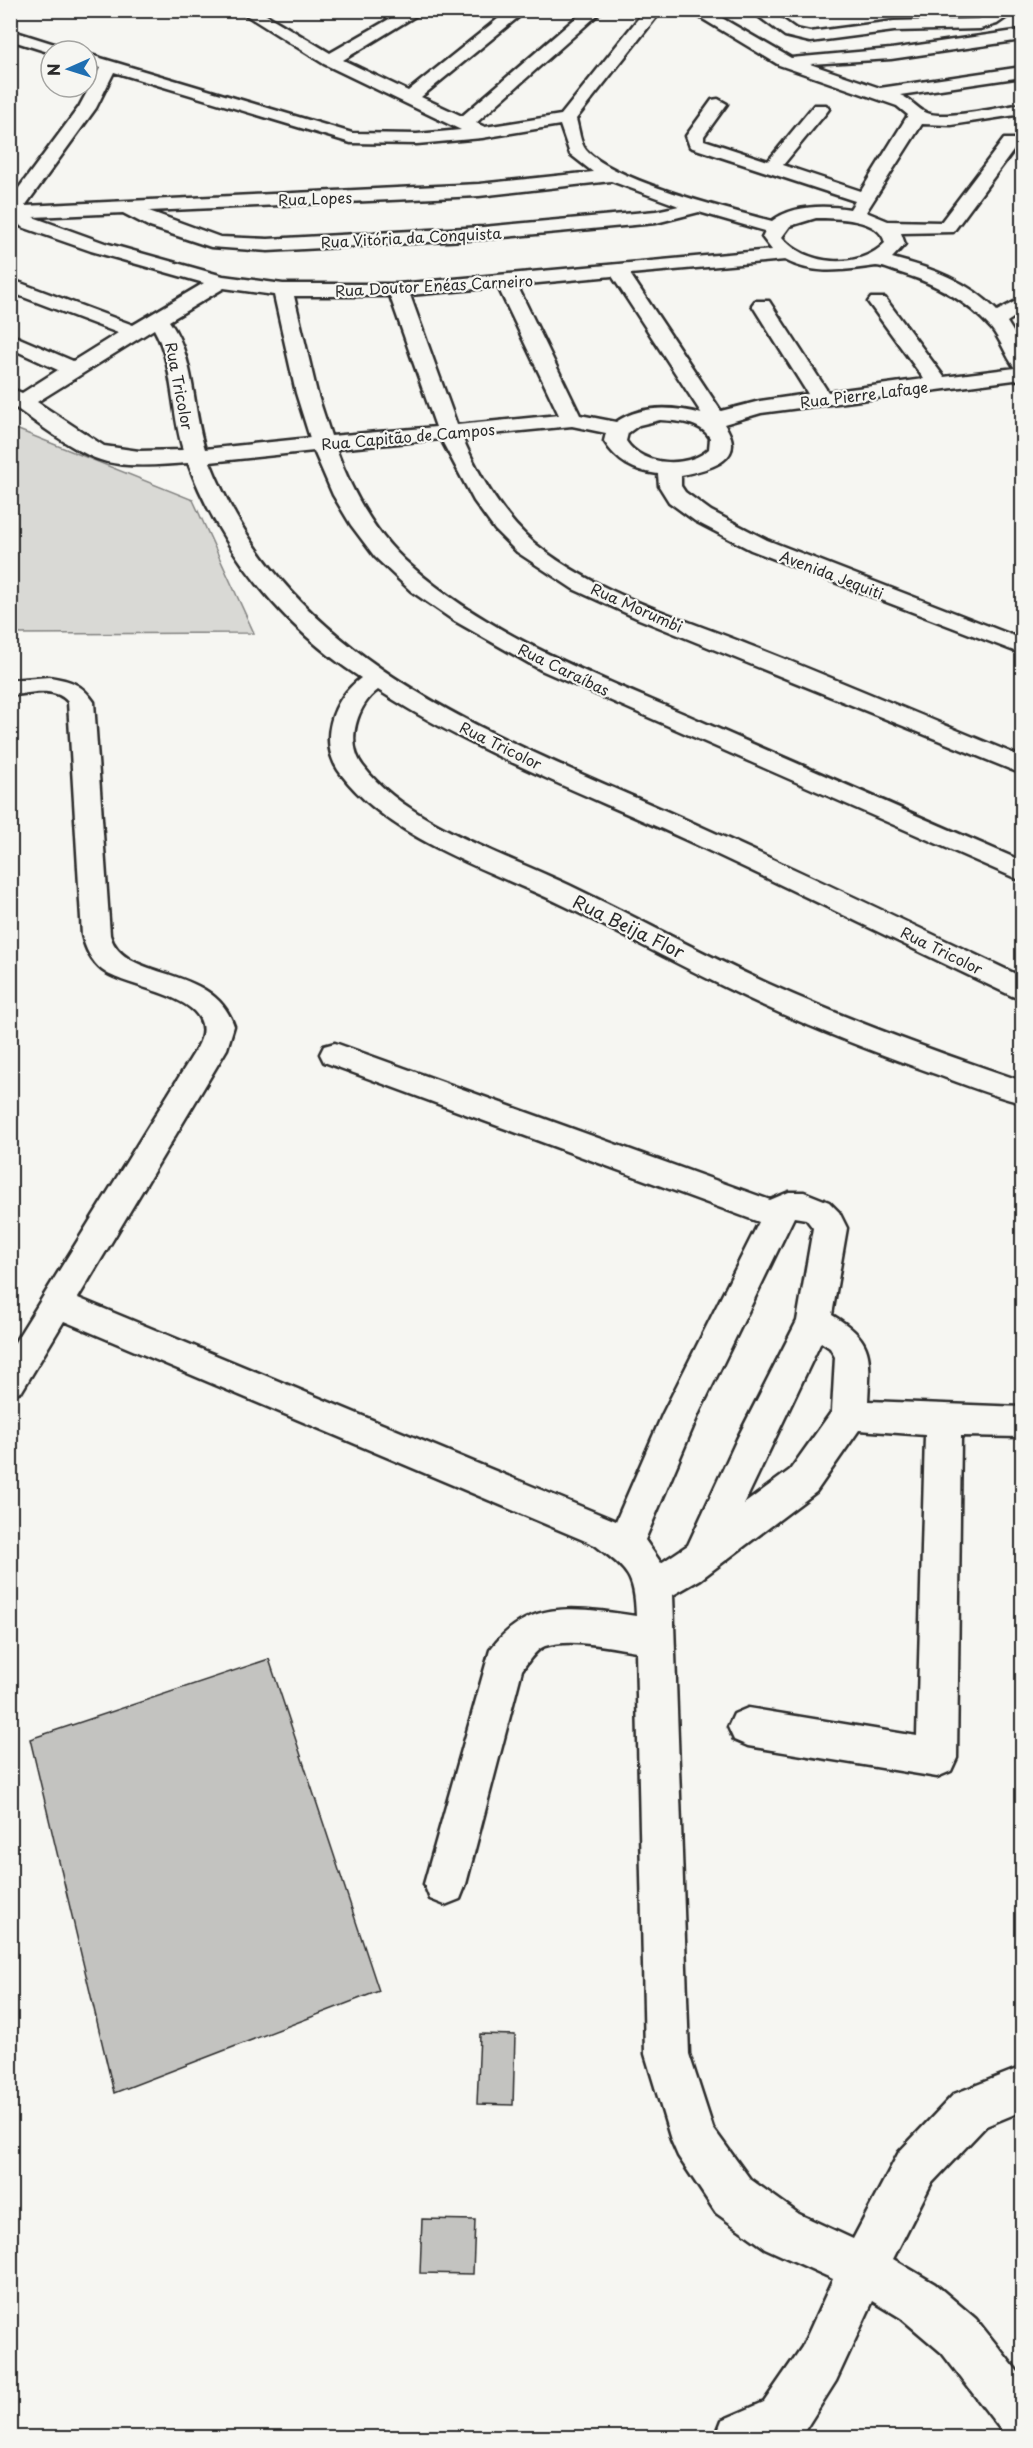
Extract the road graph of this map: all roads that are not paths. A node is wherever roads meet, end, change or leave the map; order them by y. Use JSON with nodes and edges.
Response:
{"nodes":[{"id":1,"x":246,"y":10,"type":"edge"},
{"id":2,"x":417,"y":10,"type":"edge"},
{"id":3,"x":519,"y":10,"type":"edge"},
{"id":4,"x":595,"y":10,"type":"edge"},
{"id":5,"x":654,"y":10,"type":"edge"},
{"id":6,"x":696,"y":10,"type":"edge"},
{"id":7,"x":758,"y":10,"type":"edge"},
{"id":8,"x":1009,"y":10,"type":"edge"},
{"id":9,"x":10,"y":35,"type":"edge"},
{"id":10,"x":1023,"y":35,"type":"edge"},
{"id":11,"x":39,"y":44,"type":"edge"},
{"id":12,"x":330,"y":60,"type":"junction"},
{"id":13,"x":784,"y":61,"type":"junction"},
{"id":14,"x":99,"y":63,"type":"edge"},
{"id":15,"x":109,"y":66,"type":"junction"},
{"id":16,"x":1023,"y":72,"type":"edge"},
{"id":17,"x":879,"y":94,"type":"junction"},
{"id":18,"x":409,"y":98,"type":"junction"},
{"id":19,"x":718,"y":104,"type":"dead end"},
{"id":20,"x":820,"y":109,"type":"dead end"},
{"id":21,"x":1023,"y":109,"type":"edge"},
{"id":22,"x":917,"y":118,"type":"junction"},
{"id":23,"x":567,"y":119,"type":"junction"},
{"id":24,"x":463,"y":125,"type":"junction"},
{"id":25,"x":482,"y":133,"type":"junction"},
{"id":26,"x":1010,"y":142,"type":"dead end"},
{"id":27,"x":771,"y":168,"type":"junction"},
{"id":28,"x":613,"y":175,"type":"junction"},
{"id":29,"x":125,"y":206,"type":"junction"},
{"id":30,"x":701,"y":206,"type":"junction"},
{"id":31,"x":859,"y":206,"type":"junction"},
{"id":32,"x":13,"y":213,"type":"edge"},
{"id":33,"x":885,"y":227,"type":"junction"},
{"id":34,"x":775,"y":228,"type":"junction"},
{"id":35,"x":787,"y":254,"type":"junction"},
{"id":36,"x":878,"y":260,"type":"junction"},
{"id":37,"x":618,"y":271,"type":"junction"},
{"id":38,"x":221,"y":282,"type":"junction"},
{"id":39,"x":506,"y":282,"type":"junction"},
{"id":40,"x":10,"y":285,"type":"edge"},
{"id":41,"x":283,"y":290,"type":"junction"},
{"id":42,"x":398,"y":290,"type":"junction"},
{"id":43,"x":878,"y":302,"type":"dead end"},
{"id":44,"x":1023,"y":304,"type":"edge"},
{"id":45,"x":762,"y":305,"type":"dead end"},
{"id":46,"x":158,"y":320,"type":"junction"},
{"id":47,"x":995,"y":321,"type":"junction"},
{"id":48,"x":135,"y":332,"type":"junction"},
{"id":49,"x":10,"y":340,"type":"edge"},
{"id":50,"x":1023,"y":363,"type":"edge"},
{"id":51,"x":73,"y":369,"type":"junction"},
{"id":52,"x":1023,"y":373,"type":"edge"},
{"id":53,"x":938,"y":384,"type":"junction"},
{"id":54,"x":17,"y":397,"type":"edge"},
{"id":55,"x":822,"y":399,"type":"junction"},
{"id":56,"x":572,"y":420,"type":"junction"},
{"id":57,"x":712,"y":421,"type":"junction"},
{"id":58,"x":619,"y":429,"type":"junction"},
{"id":59,"x":452,"y":433,"type":"junction"},
{"id":60,"x":321,"y":444,"type":"junction"},
{"id":61,"x":197,"y":456,"type":"junction"},
{"id":62,"x":669,"y":469,"type":"junction"},
{"id":63,"x":1023,"y":647,"type":"edge"},
{"id":64,"x":378,"y":679,"type":"junction"},
{"id":65,"x":10,"y":688,"type":"edge"},
{"id":66,"x":1023,"y":766,"type":"edge"},
{"id":67,"x":1023,"y":872,"type":"edge"},
{"id":68,"x":1023,"y":989,"type":"edge"},
{"id":69,"x":335,"y":1054,"type":"dead end"},
{"id":70,"x":1023,"y":1092,"type":"edge"},
{"id":71,"x":778,"y":1216,"type":"junction"},
{"id":72,"x":56,"y":1303,"type":"junction"},
{"id":73,"x":814,"y":1321,"type":"junction"},
{"id":74,"x":10,"y":1381,"type":"edge"},
{"id":75,"x":850,"y":1415,"type":"junction"},
{"id":76,"x":943,"y":1421,"type":"junction"},
{"id":77,"x":1023,"y":1422,"type":"edge"},
{"id":78,"x":624,"y":1546,"type":"junction"},
{"id":79,"x":702,"y":1556,"type":"junction"},
{"id":80,"x":654,"y":1587,"type":"junction"},
{"id":81,"x":655,"y":1636,"type":"junction"},
{"id":82,"x":748,"y":1727,"type":"dead end"},
{"id":83,"x":445,"y":1884,"type":"dead end"},
{"id":84,"x":1023,"y":2090,"type":"edge"},
{"id":85,"x":863,"y":2268,"type":"junction"},
{"id":86,"x":1023,"y":2416,"type":"edge"},
{"id":87,"x":740,"y":2438,"type":"edge"}],
"edges":[{"from":1,"to":12,"type":"street"},
{"from":2,"to":12,"type":"street"},
{"from":3,"to":18,"type":"street"},
{"from":4,"to":24,"type":"street"},
{"from":5,"to":23,"type":"street"},
{"from":6,"to":13,"type":"street"},
{"from":7,"to":8,"type":"street"},
{"from":9,"to":11,"type":"street"},
{"from":10,"to":13,"type":"street"},
{"from":12,"to":18,"type":"street"},
{"from":13,"to":17,"type":"street"},
{"from":14,"to":15,"type":"street"},
{"from":15,"to":25,"type":"street"},
{"from":15,"to":32,"type":"street"},
{"from":16,"to":17,"type":"street"},
{"from":17,"to":22,"type":"street"},
{"from":18,"to":24,"type":"street"},
{"from":19,"to":27,"type":"street"},
{"from":20,"to":27,"type":"street"},
{"from":21,"to":22,"type":"street"},
{"from":22,"to":31,"type":"street"},
{"from":23,"to":25,"type":"street"},
{"from":23,"to":28,"type":"street"},
{"from":24,"to":25,"type":"street"},
{"from":26,"to":33,"type":"street"},
{"from":27,"to":31,"type":"street"},
{"from":28,"to":29,"type":"street","name":"Rua Lopes"},
{"from":28,"to":30,"type":"street"},
{"from":29,"to":30,"type":"street","name":"Rua Vitória da Conquista"},
{"from":29,"to":32,"type":"street","name":"Rua Lopes"},
{"from":30,"to":34,"type":"street"},
{"from":31,"to":33,"type":"street"},
{"from":31,"to":34,"type":"street"},
{"from":32,"to":38,"type":"street","name":"Rua Doutor Enéas Carneiro"},
{"from":33,"to":36,"type":"street"},
{"from":34,"to":35,"type":"street"},
{"from":35,"to":36,"type":"street"},
{"from":35,"to":37,"type":"street","name":"Rua Doutor Enéas Carneiro"},
{"from":36,"to":47,"type":"street"},
{"from":37,"to":39,"type":"street","name":"Rua Doutor Enéas Carneiro"},
{"from":37,"to":57,"type":"street"},
{"from":38,"to":41,"type":"street","name":"Rua Doutor Enéas Carneiro"},
{"from":38,"to":46,"type":"street"},
{"from":39,"to":42,"type":"street","name":"Rua Doutor Enéas Carneiro"},
{"from":39,"to":56,"type":"street"},
{"from":40,"to":48,"type":"street"},
{"from":41,"to":42,"type":"street","name":"Rua Doutor Enéas Carneiro"},
{"from":41,"to":60,"type":"street","name":"Rua Caraíbas"},
{"from":42,"to":59,"type":"street","name":"Rua Morumbi"},
{"from":43,"to":53,"type":"street"},
{"from":44,"to":47,"type":"street"},
{"from":45,"to":55,"type":"street"},
{"from":46,"to":48,"type":"street"},
{"from":46,"to":61,"type":"street","name":"Rua Tricolor"},
{"from":47,"to":50,"type":"street"},
{"from":48,"to":51,"type":"street"},
{"from":49,"to":51,"type":"street"},
{"from":51,"to":54,"type":"street"},
{"from":52,"to":53,"type":"street","name":"Rua Pierre Lafage"},
{"from":53,"to":55,"type":"street","name":"Rua Pierre Lafage"},
{"from":54,"to":61,"type":"street","name":"Rua Capitão de Campos"},
{"from":55,"to":57,"type":"street","name":"Rua Pierre Lafage"},
{"from":56,"to":58,"type":"street","name":"Rua Capitão de Campos"},
{"from":56,"to":59,"type":"street","name":"Rua Capitão de Campos"},
{"from":57,"to":58,"type":"street"},
{"from":57,"to":62,"type":"street"},
{"from":58,"to":62,"type":"street"},
{"from":59,"to":60,"type":"street","name":"Rua Capitão de Campos"},
{"from":59,"to":66,"type":"street","name":"Rua Morumbi"},
{"from":60,"to":61,"type":"street","name":"Rua Capitão de Campos"},
{"from":60,"to":67,"type":"street","name":"Rua Caraíbas"},
{"from":61,"to":64,"type":"street","name":"Rua Tricolor"},
{"from":62,"to":63,"type":"street","name":"Avenida Jequiti"},
{"from":64,"to":68,"type":"street","name":"Rua Tricolor"},
{"from":64,"to":70,"type":"street","name":"Rua Beija Flor"},
{"from":65,"to":72,"type":"street"},
{"from":69,"to":71,"type":"street"},
{"from":71,"to":73,"type":"street"},
{"from":71,"to":78,"type":"street"},
{"from":72,"to":74,"type":"street"},
{"from":72,"to":78,"type":"street"},
{"from":73,"to":75,"type":"street"},
{"from":73,"to":79,"type":"street"},
{"from":75,"to":76,"type":"street"},
{"from":75,"to":79,"type":"street"},
{"from":76,"to":77,"type":"street"},
{"from":76,"to":82,"type":"street"},
{"from":78,"to":80,"type":"street"},
{"from":79,"to":80,"type":"street"},
{"from":80,"to":81,"type":"street"},
{"from":81,"to":83,"type":"street"},
{"from":81,"to":85,"type":"street"},
{"from":84,"to":85,"type":"street"},
{"from":85,"to":86,"type":"street"},
{"from":85,"to":87,"type":"street"}]}
